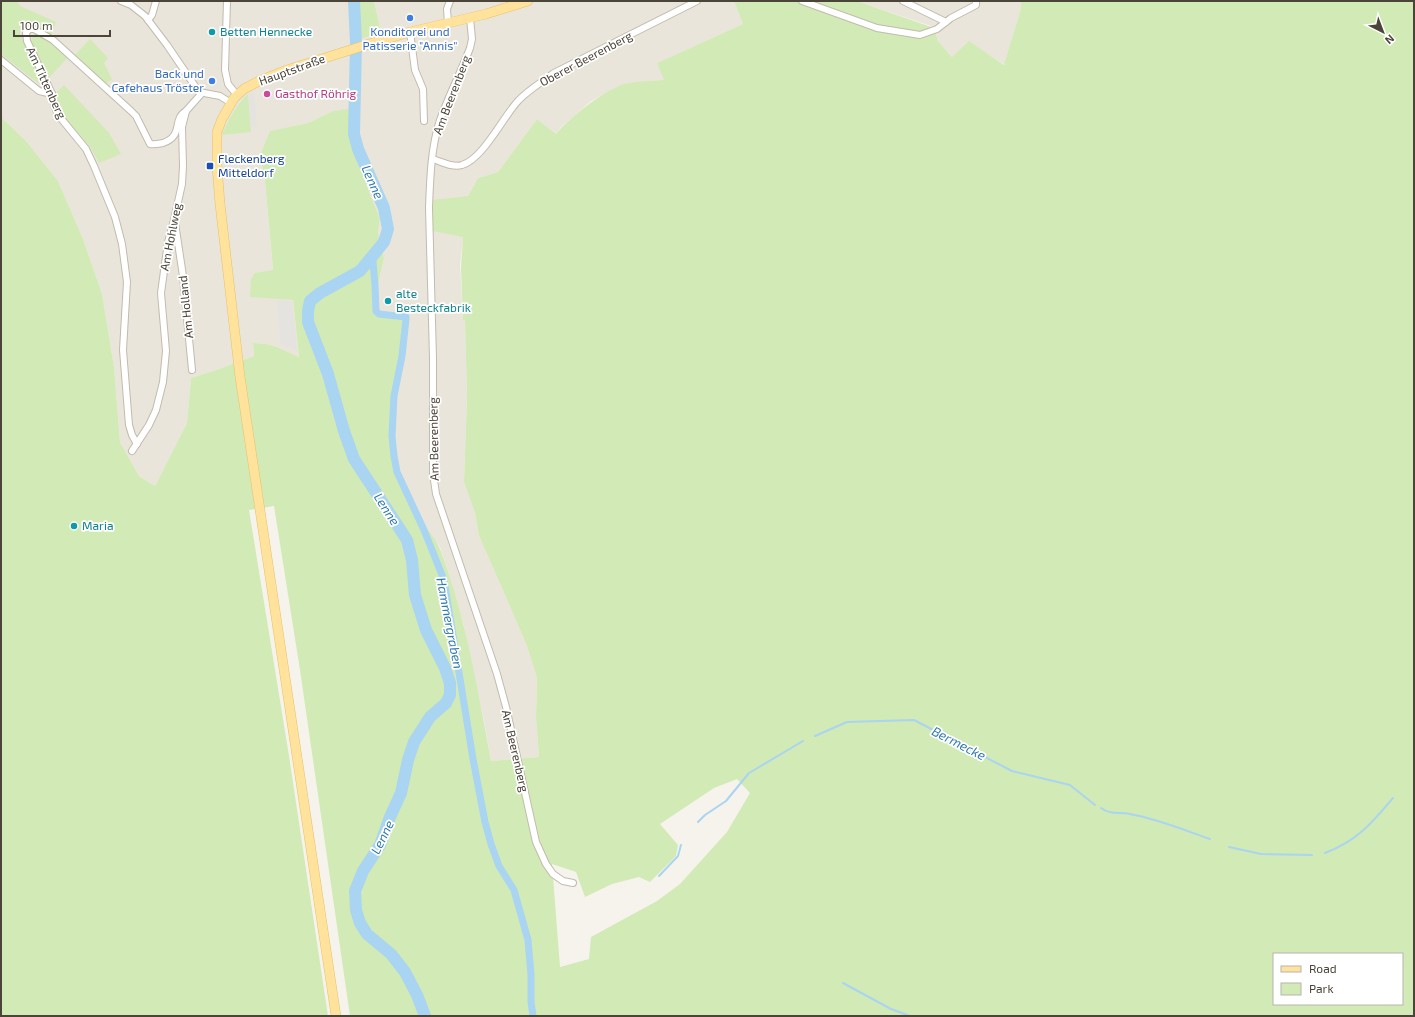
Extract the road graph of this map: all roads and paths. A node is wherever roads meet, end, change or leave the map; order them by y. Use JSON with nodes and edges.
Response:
{"nodes":[{"id":1,"x":121,"y":1,"type":"edge"},
{"id":2,"x":156,"y":1,"type":"edge"},
{"id":3,"x":227,"y":1,"type":"edge"},
{"id":4,"x":528,"y":1,"type":"edge"},
{"id":5,"x":697,"y":1,"type":"edge"},
{"id":6,"x":802,"y":1,"type":"edge"},
{"id":7,"x":903,"y":1,"type":"edge"},
{"id":8,"x":976,"y":1,"type":"edge"},
{"id":9,"x":451,"y":2,"type":"edge"},
{"id":10,"x":470,"y":18,"type":"junction"},
{"id":11,"x":148,"y":20,"type":"junction"},
{"id":12,"x":946,"y":22,"type":"junction"},
{"id":13,"x":448,"y":23,"type":"junction"},
{"id":14,"x":410,"y":32,"type":"junction"},
{"id":15,"x":1,"y":60,"type":"edge"},
{"id":16,"x":202,"y":93,"type":"junction"},
{"id":17,"x":52,"y":94,"type":"junction"},
{"id":18,"x":234,"y":99,"type":"junction"},
{"id":19,"x":186,"y":111,"type":"junction"},
{"id":20,"x":424,"y":118,"type":"dead end"},
{"id":21,"x":432,"y":160,"type":"junction"},
{"id":22,"x":174,"y":220,"type":"junction"},
{"id":23,"x":192,"y":370,"type":"dead end"},
{"id":24,"x":137,"y":444,"type":"junction"},
{"id":25,"x":132,"y":451,"type":"dead end"},
{"id":26,"x":573,"y":883,"type":"dead end"},
{"id":27,"x":336,"y":1016,"type":"edge"}],
"edges":[{"from":1,"to":11,"type":"street"},
{"from":2,"to":11,"type":"street"},
{"from":3,"to":18,"type":"street"},
{"from":4,"to":10,"type":"main road","name":"Hauptstraße"},
{"from":5,"to":21,"type":"street","name":"Oberer Beerenberg"},
{"from":6,"to":12,"type":"street"},
{"from":7,"to":12,"type":"street"},
{"from":8,"to":12,"type":"street"},
{"from":9,"to":13,"type":"street"},
{"from":10,"to":13,"type":"main road","name":"Hauptstraße"},
{"from":10,"to":21,"type":"street","name":"Am Beerenberg"},
{"from":11,"to":16,"type":"street"},
{"from":13,"to":14,"type":"main road","name":"Hauptstraße"},
{"from":14,"to":18,"type":"main road","name":"Hauptstraße"},
{"from":14,"to":20,"type":"street"},
{"from":15,"to":17,"type":"street"},
{"from":16,"to":18,"type":"street"},
{"from":16,"to":19,"type":"street"},
{"from":17,"to":19,"type":"street","name":"Am Tittenberg"},
{"from":17,"to":24,"type":"street","name":"Am Tittenberg"},
{"from":18,"to":27,"type":"main road","name":"Hauptstraße"},
{"from":19,"to":22,"type":"street","name":"Am Hohlweg"},
{"from":21,"to":26,"type":"street","name":"Am Beerenberg"},
{"from":22,"to":23,"type":"street","name":"Am Holland"},
{"from":22,"to":24,"type":"street","name":"Am Hohlweg"},
{"from":24,"to":25,"type":"street","name":"Am Hohlweg"}]}
